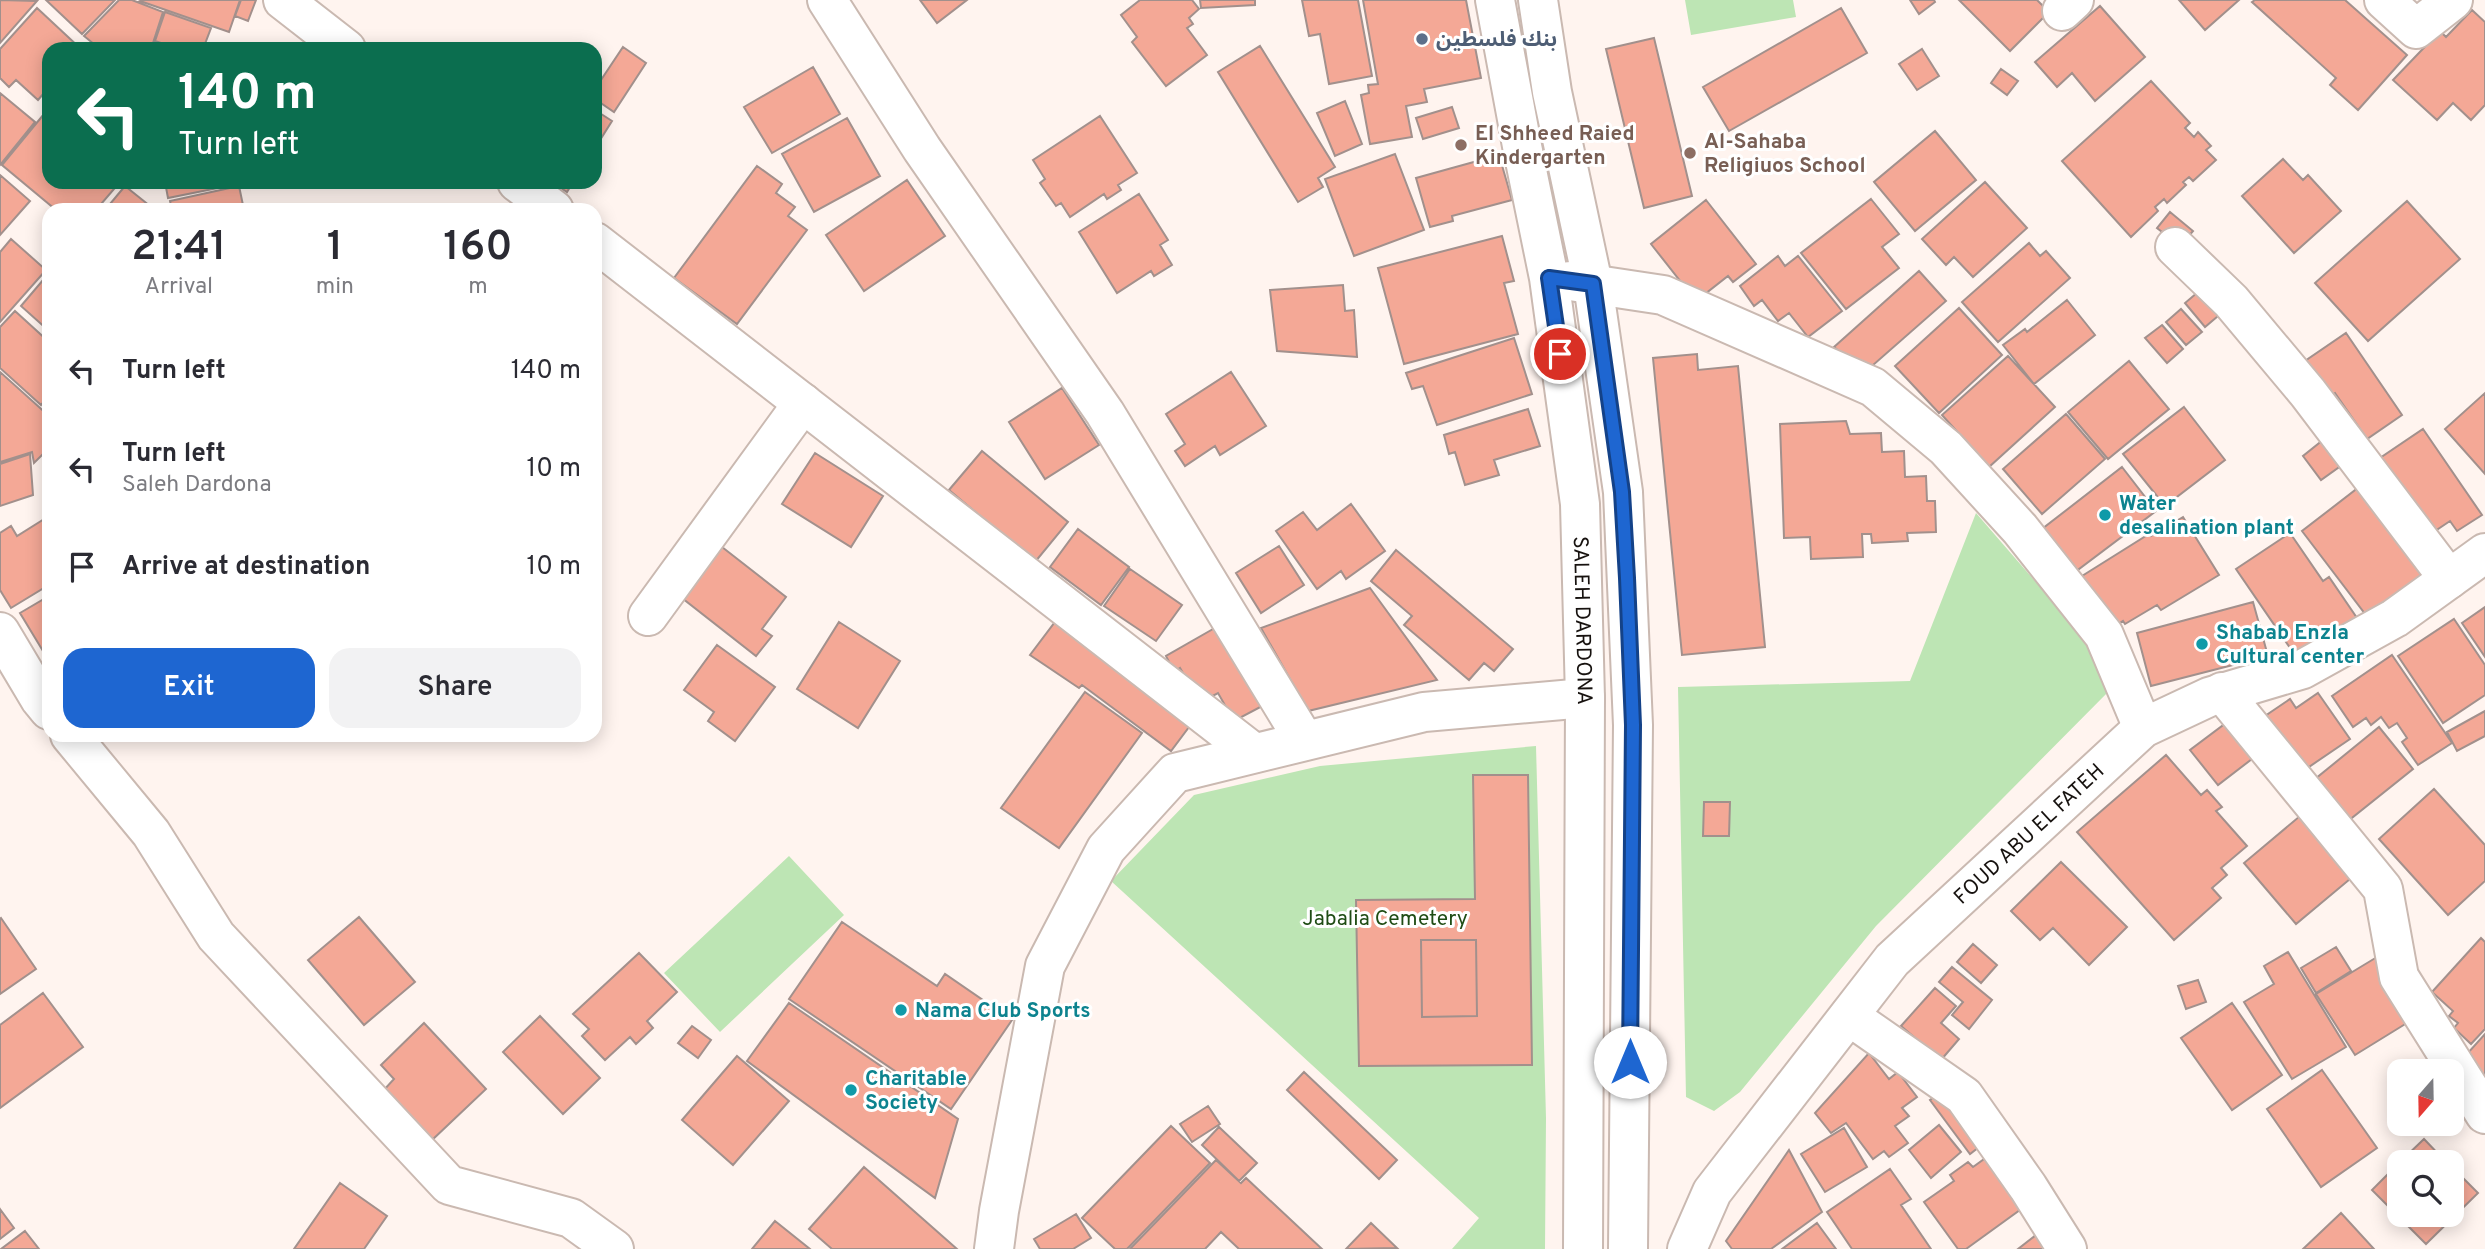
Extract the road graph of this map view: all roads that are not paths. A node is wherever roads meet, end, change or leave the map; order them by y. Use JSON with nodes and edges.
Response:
{"nodes":[{"id":1,"x":282,"y":0,"type":"edge"},
{"id":2,"x":827,"y":0,"type":"edge"},
{"id":3,"x":1495,"y":0,"type":"edge"},
{"id":4,"x":1538,"y":0,"type":"edge"},
{"id":5,"x":2384,"y":0,"type":"edge"},
{"id":6,"x":2453,"y":0,"type":"edge"},
{"id":7,"x":337,"y":42,"type":"edge"},
{"id":8,"x":526,"y":189,"type":"edge"},
{"id":9,"x":545,"y":203,"type":"edge"},
{"id":10,"x":602,"y":247,"type":"edge"},
{"id":11,"x":2175,"y":247,"type":"dead end"},
{"id":12,"x":1549,"y":278,"type":"junction"},
{"id":13,"x":1593,"y":284,"type":"junction"},
{"id":14,"x":803,"y":403,"type":"junction"},
{"id":15,"x":2485,"y":553,"type":"edge"},
{"id":16,"x":2449,"y":579,"type":"junction"},
{"id":17,"x":648,"y":616,"type":"dead end"},
{"id":18,"x":0,"y":632,"type":"edge"},
{"id":19,"x":2222,"y":692,"type":"junction"},
{"id":20,"x":1585,"y":698,"type":"junction"},
{"id":21,"x":42,"y":701,"type":"edge"},
{"id":22,"x":2143,"y":728,"type":"junction"},
{"id":23,"x":1304,"y":740,"type":"junction"},
{"id":24,"x":76,"y":742,"type":"edge"},
{"id":25,"x":1254,"y":753,"type":"junction"},
{"id":26,"x":1849,"y":1016,"type":"junction"},
{"id":27,"x":2485,"y":1114,"type":"edge"},
{"id":28,"x":614,"y":1249,"type":"edge"},
{"id":29,"x":994,"y":1249,"type":"edge"},
{"id":30,"x":1583,"y":1249,"type":"edge"},
{"id":31,"x":1628,"y":1249,"type":"edge"},
{"id":32,"x":1687,"y":1249,"type":"edge"},
{"id":33,"x":2067,"y":1249,"type":"edge"}],
"edges":[{"from":1,"to":7,"type":"street"},
{"from":2,"to":23,"type":"street"},
{"from":3,"to":12,"type":"street","name":"SALEH DARDONA"},
{"from":4,"to":13,"type":"street","name":"SALEH DARDONA"},
{"from":5,"to":6,"type":"street"},
{"from":8,"to":9,"type":"street"},
{"from":10,"to":14,"type":"street"},
{"from":11,"to":16,"type":"street"},
{"from":12,"to":13,"type":"street"},
{"from":12,"to":20,"type":"street","name":"SALEH DARDONA"},
{"from":13,"to":22,"type":"street"},
{"from":13,"to":31,"type":"street","name":"SALEH DARDONA"},
{"from":14,"to":17,"type":"street"},
{"from":14,"to":25,"type":"street"},
{"from":15,"to":16,"type":"street","name":"FOUD ABU EL FATEH"},
{"from":16,"to":19,"type":"street","name":"FOUD ABU EL FATEH"},
{"from":18,"to":21,"type":"street"},
{"from":19,"to":22,"type":"street","name":"FOUD ABU EL FATEH"},
{"from":19,"to":27,"type":"street"},
{"from":20,"to":23,"type":"street"},
{"from":20,"to":30,"type":"street","name":"SALEH DARDONA"},
{"from":22,"to":26,"type":"street","name":"FOUD ABU EL FATEH"},
{"from":23,"to":25,"type":"street"},
{"from":24,"to":28,"type":"street"},
{"from":25,"to":29,"type":"street"},
{"from":26,"to":32,"type":"street","name":"FOUD ABU EL FATEH"},
{"from":26,"to":33,"type":"street"}]}
